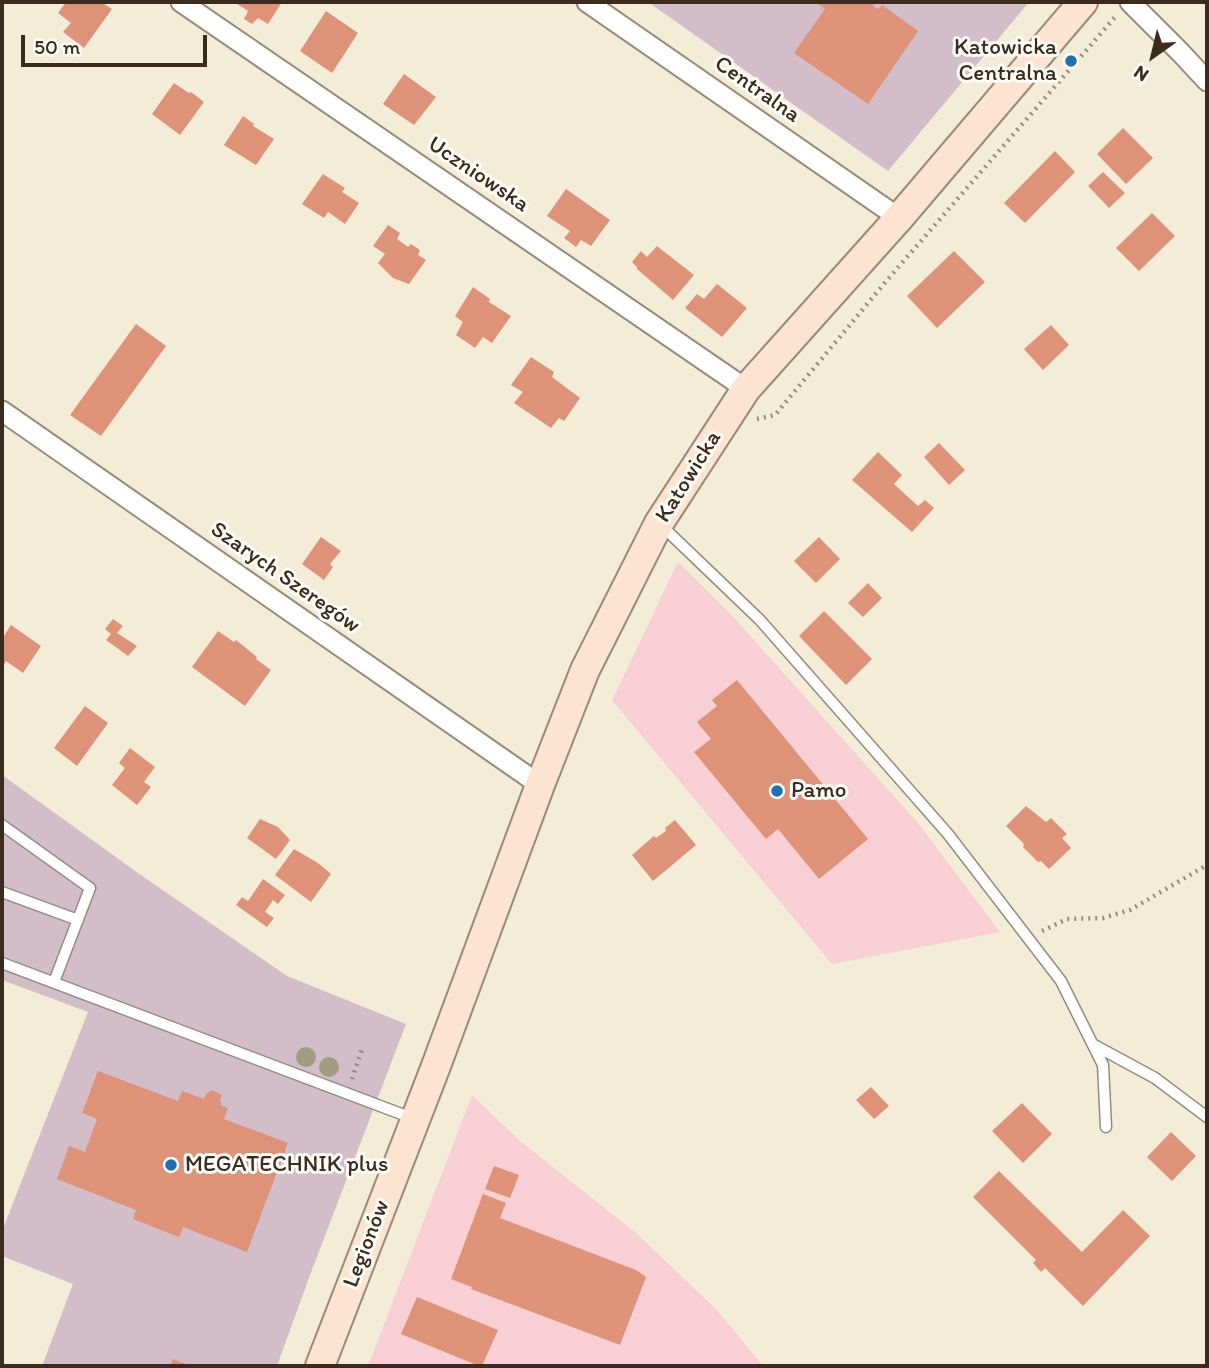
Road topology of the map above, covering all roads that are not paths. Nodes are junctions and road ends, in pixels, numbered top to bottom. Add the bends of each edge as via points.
1 (181, 2) edge
2 (587, 2) edge
3 (1083, 2) edge
4 (1124, 7) edge
5 (1207, 81) edge
6 (899, 218) junction
7 (746, 388) junction
8 (2, 411) edge
9 (659, 523) junction
10 (540, 785) junction
11 (2, 825) edge
12 (2, 892) edge
13 (78, 920) junction
14 (2, 962) edge
15 (54, 982) junction
16 (444, 1044) joint
17 (1093, 1045) junction
18 (1207, 1117) edge
19 (415, 1119) junction
20 (1106, 1127) dead end
21 (320, 1366) edge

1 - 7 street, Uczniowska
2 - 6 street, Centralna
3 - 6 street, Katowicka
4 - 5 street
6 - 7 street, Katowicka
7 - 9 street, Katowicka
8 - 10 street, Szarych Szeregów
9 - 10 street, Katowicka via 585,670
9 - 17 lane via 760,620 947,834 1061,981
10 - 16 street, Katowicka
11 - 13 lane via 90,888
12 - 13 lane
13 - 15 lane
14 - 15 lane
15 - 19 lane
16 - 19 street, Legionów
17 - 18 lane via 1155,1078
17 - 20 lane via 1103,1065
19 - 21 street, Legionów

